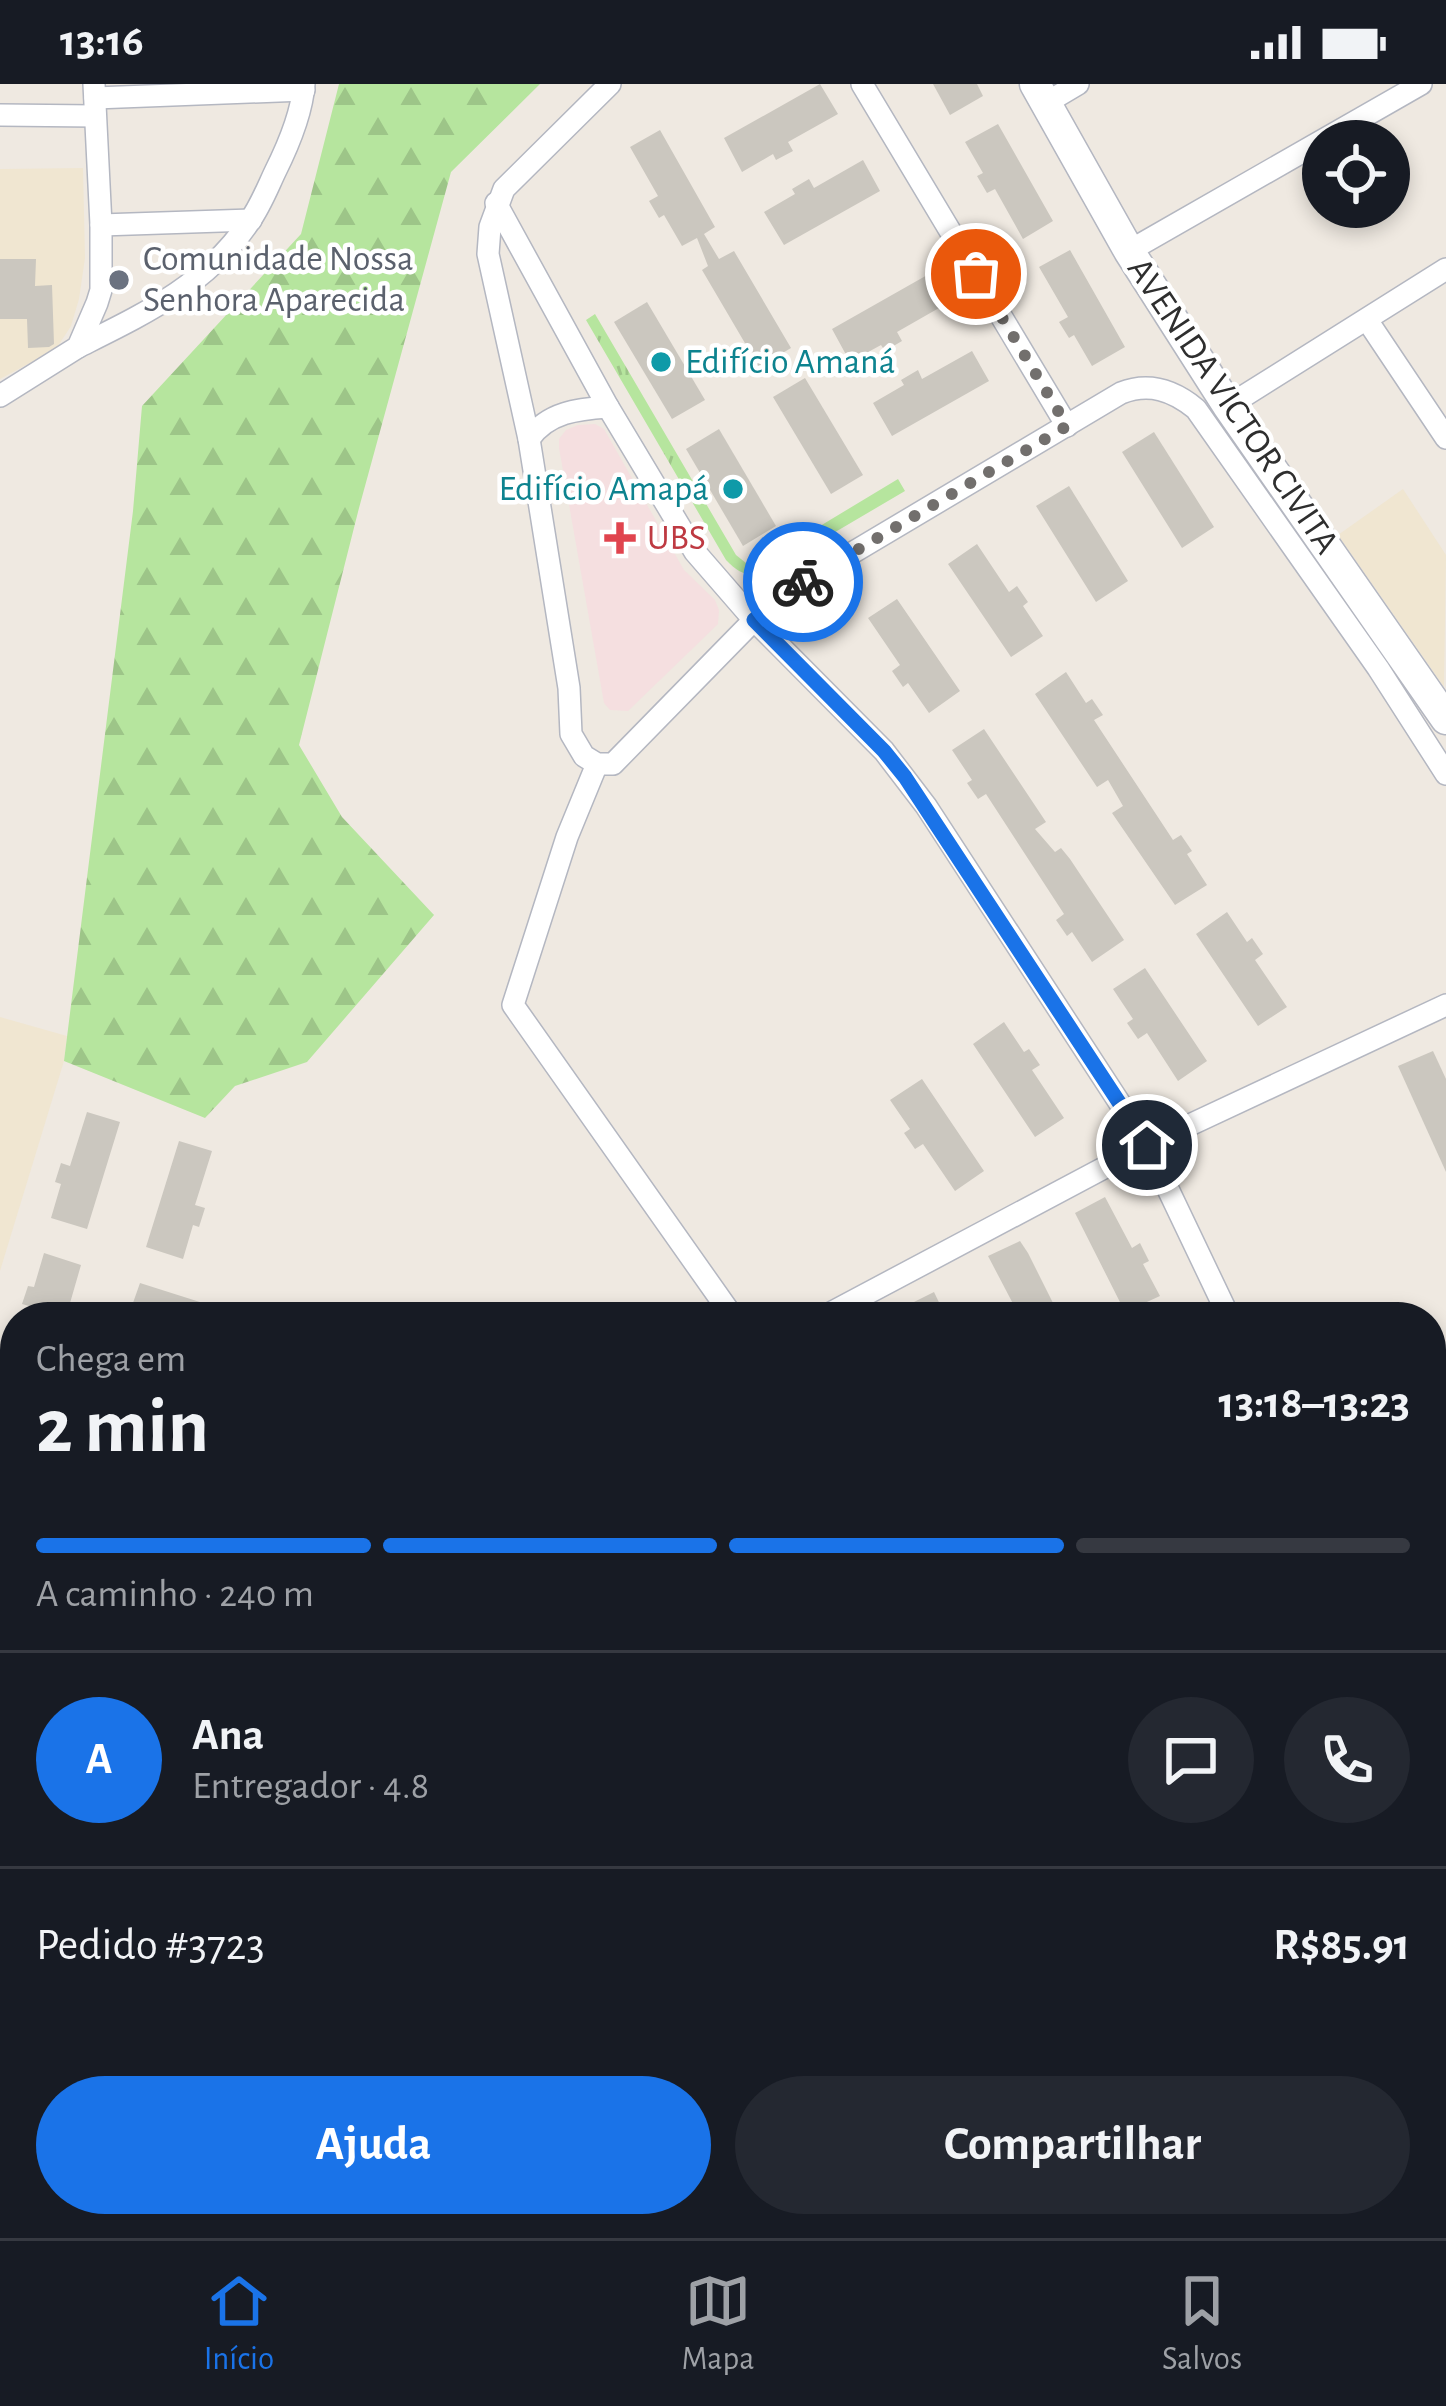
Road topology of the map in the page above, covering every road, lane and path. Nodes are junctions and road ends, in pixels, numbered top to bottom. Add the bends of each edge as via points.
1 (610, 84) edge
2 (862, 84) edge
3 (1078, 84) edge
4 (1421, 84) edge
5 (304, 87) edge
6 (1040, 94) edge
7 (95, 100) edge
8 (0, 116) edge
9 (496, 203) junction
10 (251, 220) junction
11 (101, 225) junction
12 (1129, 251) junction
13 (1446, 269) edge
14 (1367, 320) junction
15 (78, 347) junction
16 (0, 396) edge
17 (1228, 406) junction
18 (608, 407) junction
19 (1067, 426) junction
20 (1446, 438) edge
21 (529, 439) junction
22 (754, 620) junction
23 (1446, 719) edge
24 (597, 764) junction
25 (1446, 774) edge
26 (1446, 1005) edge
27 (1147, 1145) junction
28 (722, 1302) edge
29 (851, 1302) edge
30 (1222, 1302) edge

1 - 9 street
2 - 19 street
3 - 6 street
4 - 12 street
5 - 7 street
5 - 10 street via 284,155
6 - 12 main road, AVENIDA VICTOR CIVITA
7 - 8 street
7 - 11 street
9 - 18 street
9 - 21 street via 488,254
10 - 11 street
10 - 15 street via 200,278
11 - 15 street via 101,290
12 - 17 main road, AVENIDA VICTOR CIVITA
13 - 14 street
14 - 17 street
14 - 20 street
15 - 16 street
17 - 23 main road, AVENIDA VICTOR CIVITA
18 - 21 street via 550,419
18 - 22 street via 695,553
19 - 22 street via 805,581
19 - 25 street via 1138,387 1164,390 1196,409
21 - 24 street via 571,734
22 - 24 street via 613,764
22 - 27 street via 905,777
24 - 28 street via 513,1005
26 - 27 street
27 - 29 street
27 - 30 street

